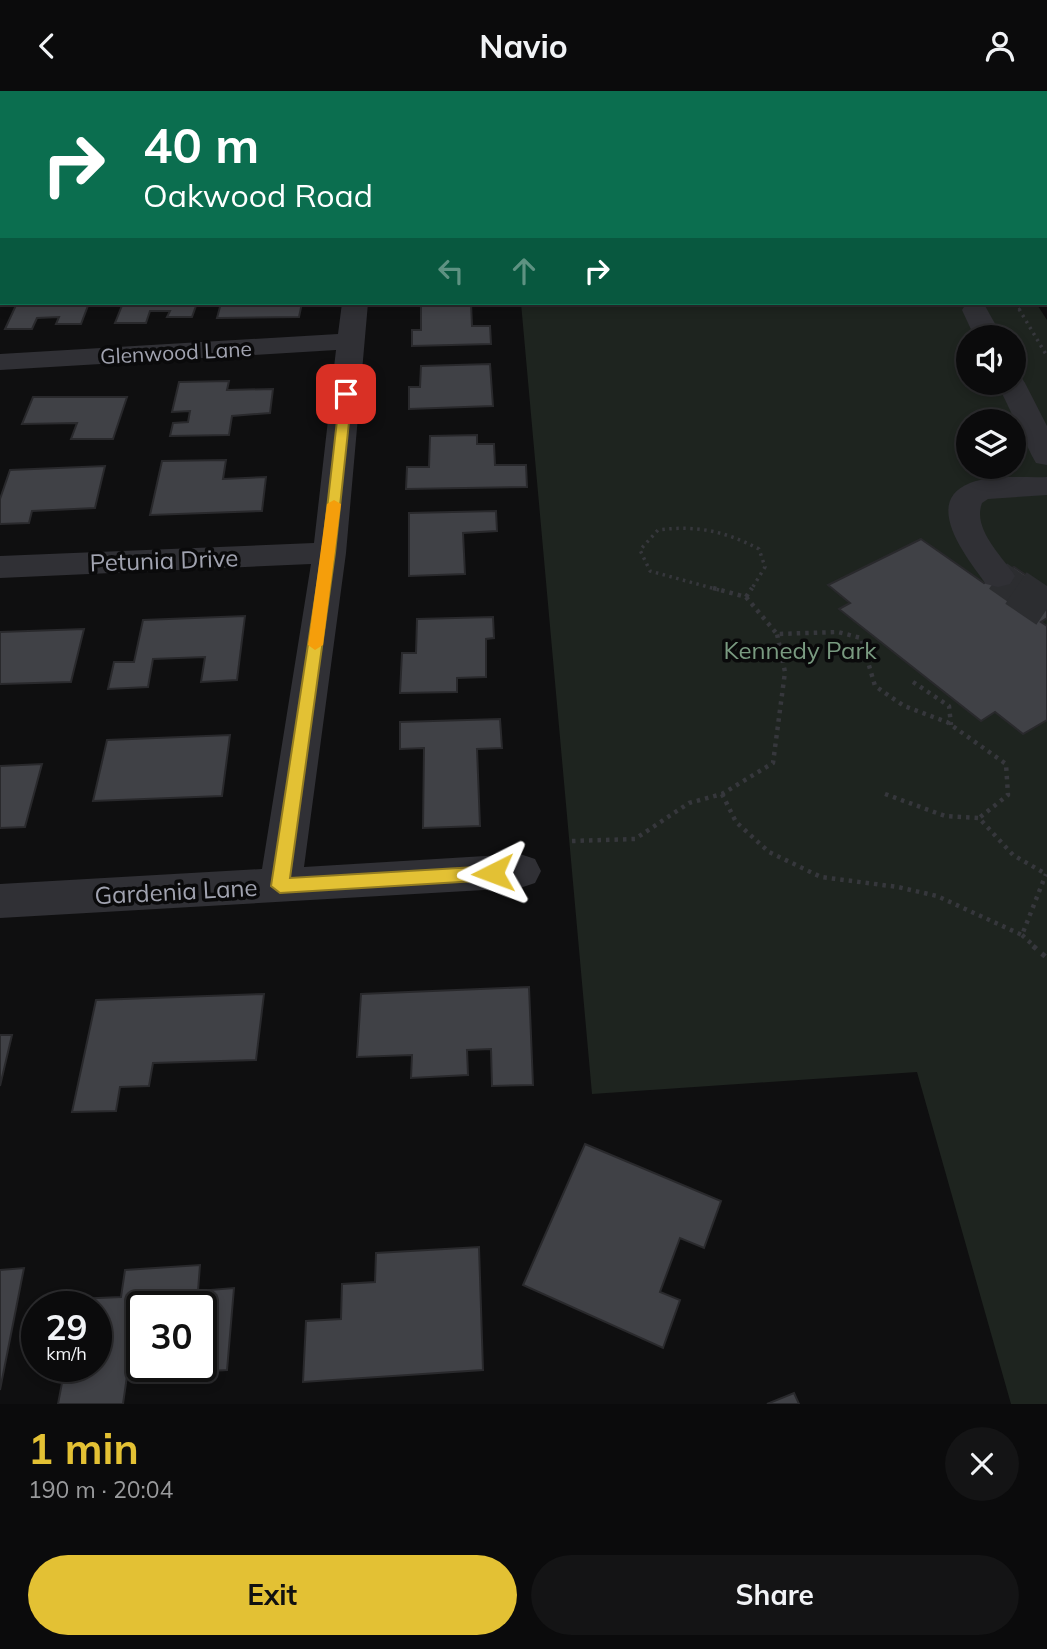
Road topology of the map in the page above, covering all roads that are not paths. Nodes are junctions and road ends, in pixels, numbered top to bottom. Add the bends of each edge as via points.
1 (355, 305) edge
2 (975, 310) dead end
3 (982, 325) edge
4 (352, 341) junction
5 (0, 362) edge
6 (1017, 395) edge
7 (1047, 456) edge
8 (1047, 486) edge
9 (328, 553) junction
10 (0, 567) edge
11 (999, 576) tunnel mouth
12 (520, 871) dead end
13 (280, 886) junction
14 (0, 901) edge

1 - 4 street
2 - 3 street
4 - 5 street, Glenwood Lane
4 - 9 street
6 - 7 street
8 - 11 street via 980,490 964,503 963,515 975,545
9 - 10 street, Petunia Drive
9 - 13 street
12 - 13 street, Gardenia Lane
13 - 14 street, Gardenia Lane

